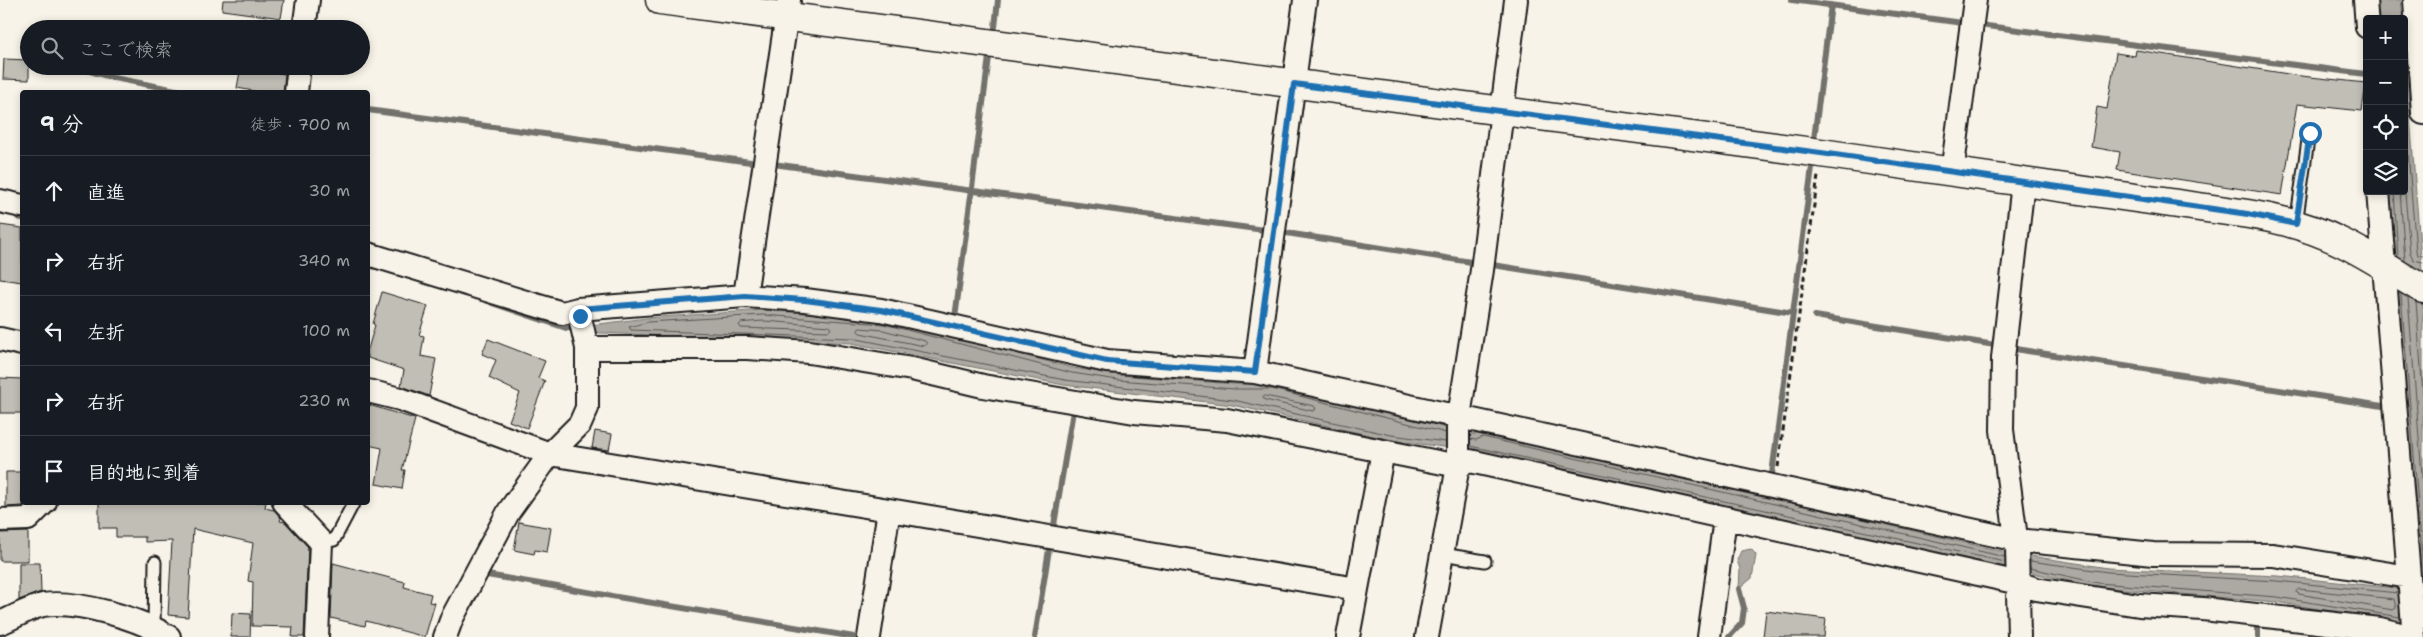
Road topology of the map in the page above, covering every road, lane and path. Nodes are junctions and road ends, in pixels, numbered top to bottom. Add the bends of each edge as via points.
1 (308, 0) edge
2 (660, 0) edge
3 (1305, 0) edge
4 (1516, 0) edge
5 (1974, 0) edge
6 (2365, 0) edge
7 (2415, 0) edge
8 (788, 8) edge
9 (2366, 15) edge
10 (305, 20) edge
11 (298, 75) edge
12 (1294, 84) junction
13 (296, 90) edge
14 (1501, 111) junction
15 (2423, 113) edge
16 (2310, 133) dead end
17 (1821, 153) junction
18 (1952, 172) junction
19 (2023, 183) junction
20 (2378, 195) edge
21 (0, 201) edge
22 (20, 206) edge
23 (2296, 224) junction
24 (370, 255) edge
25 (2386, 268) junction
26 (2423, 289) edge
27 (745, 296) junction
28 (579, 312) junction
29 (0, 339) edge
30 (586, 343) junction
31 (20, 344) edge
32 (1255, 372) junction
33 (370, 392) edge
34 (1459, 419) junction
35 (1382, 451) junction
36 (550, 454) junction
37 (1458, 460) junction
38 (1775, 486) junction
39 (42, 505) edge
40 (287, 505) edge
41 (352, 505) edge
42 (889, 510) junction
43 (1725, 518) junction
44 (0, 520) edge
45 (321, 542) junction
46 (2017, 543) junction
47 (1442, 554) junction
48 (1485, 561) dead end
49 (155, 562) dead end
50 (2409, 577) junction
51 (2019, 580) junction
52 (1357, 589) junction
53 (0, 623) edge
54 (162, 632) edge
55 (317, 637) edge
56 (445, 637) edge
57 (869, 637) edge
58 (1348, 637) edge
59 (1427, 637) edge
60 (1710, 637) edge
61 (2019, 637) edge
62 (2413, 637) edge

1 - 10 street
2 - 8 street
3 - 12 street
4 - 14 street
5 - 18 street
6 - 9 street
7 - 15 street
8 - 12 street
8 - 27 street
11 - 13 street
12 - 14 street
12 - 32 street
14 - 17 street
14 - 34 street via 1482,270
16 - 23 lane
17 - 18 street
17 - 38 path
18 - 19 street
19 - 23 street via 2248,214
19 - 46 street via 2003,358 2002,430
20 - 25 street
21 - 22 street
23 - 25 street via 2345,243
24 - 28 street via 562,313
25 - 26 street
25 - 50 street
27 - 28 street
27 - 32 street via 881,310 1107,361
28 - 30 street
29 - 31 street
30 - 35 street via 809,352 1134,412 1227,420
30 - 36 street via 587,408 580,424
32 - 34 street
33 - 36 street via 400,399
34 - 37 street
34 - 38 street
35 - 37 street
35 - 52 street
36 - 42 street
36 - 56 street via 509,511
37 - 43 street
37 - 47 street
38 - 46 street
39 - 44 street via 28,519
40 - 45 street
41 - 45 lane via 334,540
42 - 52 street
42 - 57 street
43 - 51 street
43 - 60 street
45 - 55 street
46 - 50 street via 2153,554 2273,555
46 - 51 street
47 - 48 lane
47 - 59 street
49 - 54 lane
50 - 62 street
51 - 61 street
51 - 62 street via 2036,590 2139,605 2360,627
52 - 58 street
53 - 54 street via 42,605 85,606

